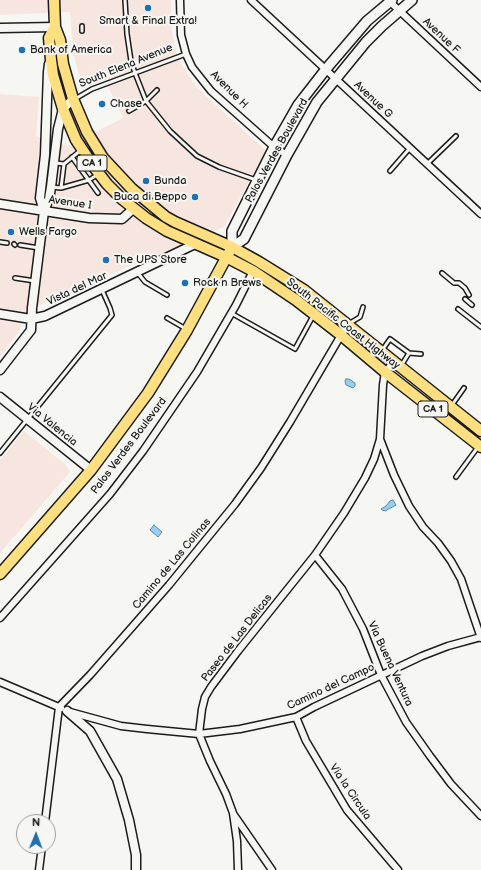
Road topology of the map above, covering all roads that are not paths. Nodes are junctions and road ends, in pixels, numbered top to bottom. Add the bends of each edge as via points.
1 (54, 0) edge
2 (125, 0) edge
3 (180, 0) edge
4 (251, 0) edge
5 (412, 0) edge
6 (390, 1) edge
7 (399, 10) junction
8 (82, 26) dead end
9 (55, 27) junction
10 (0, 28) edge
11 (82, 31) dead end
12 (186, 54) junction
13 (50, 60) junction
14 (326, 69) junction
15 (135, 73) junction
16 (335, 79) junction
17 (481, 87) edge
18 (157, 90) dead end
19 (73, 99) junction
20 (146, 101) junction
21 (63, 109) junction
22 (129, 111) dead end
23 (456, 136) dead end
24 (274, 147) junction
25 (82, 148) junction
26 (410, 148) junction
27 (287, 155) junction
28 (72, 157) junction
29 (54, 163) junction
30 (64, 164) junction
31 (428, 164) junction
32 (390, 171) dead end
33 (100, 174) junction
34 (89, 180) junction
35 (258, 180) junction
36 (51, 187) junction
37 (61, 188) junction
38 (98, 193) dead end
39 (0, 204) edge
40 (134, 208) junction
41 (44, 211) junction
42 (481, 214) edge
43 (166, 216) junction
44 (0, 242) edge
45 (7, 243) dead end
46 (195, 244) junction
47 (20, 245) dead end
48 (232, 247) junction
49 (39, 248) junction
50 (226, 258) junction
51 (253, 271) junction
52 (137, 272) junction
53 (442, 273) dead end
54 (15, 278) dead end
55 (35, 281) junction
56 (101, 289) junction
57 (167, 295) dead end
58 (468, 295) dead end
59 (465, 299) dead end
60 (472, 304) dead end
61 (363, 307) dead end
62 (458, 309) dead end
63 (231, 313) junction
64 (0, 314) edge
65 (314, 314) junction
66 (167, 318) dead end
67 (31, 319) junction
68 (347, 325) junction
69 (481, 327) edge
70 (187, 330) junction
71 (341, 335) junction
72 (381, 352) junction
73 (410, 353) junction
74 (421, 354) dead end
75 (397, 365) junction
76 (0, 370) edge
77 (385, 372) junction
78 (464, 388) dead end
79 (0, 397) edge
80 (450, 407) junction
81 (28, 419) junction
82 (479, 426) edge
83 (380, 439) junction
84 (480, 446) edge
85 (0, 453) edge
86 (91, 470) junction
87 (456, 477) dead end
88 (315, 556) junction
89 (0, 574) edge
90 (0, 618) edge
91 (481, 637) edge
92 (381, 675) junction
93 (0, 685) edge
94 (63, 709) junction
95 (296, 717) junction
96 (199, 734) junction
97 (233, 813) junction
98 (46, 814) edge
99 (481, 816) edge
100 (41, 854) edge
101 (39, 870) edge
102 (136, 870) edge
103 (238, 870) edge
104 (272, 870) edge
105 (398, 870) edge

1 - 9 main road, South Pacific Coast Highway / CA 1
2 - 15 lane via 127,34
3 - 12 street, Avenue H via 181,35
4 - 14 street, Avenue G
5 - 7 main road, Palos Verdes Boulevard
6 - 7 street, Avenue F
6 - 14 main road, Palos Verdes Boulevard via 367,21
7 - 16 main road, Palos Verdes Boulevard via 366,42
7 - 17 street, Avenue F
8 - 11 lane
9 - 10 street
9 - 13 main road, South Pacific Coast Highway / CA 1 via 50,38
9 - 19 main road, South Pacific Coast Highway / CA 1
12 - 15 lane, South Elena Avenue
12 - 24 street, Avenue H via 192,67 211,91
13 - 21 main road, South Pacific Coast Highway / CA 1
13 - 41 street via 40,198
14 - 16 street, Avenue G
14 - 24 main road, Palos Verdes Boulevard via 298,105
15 - 19 lane, South Elena Avenue
15 - 20 lane
16 - 26 street, Avenue G
16 - 27 main road, Palos Verdes Boulevard via 317,102
18 - 20 lane
19 - 21 street, South Elena Avenue
19 - 43 main road, South Pacific Coast Highway / CA 1 via 87,132 103,158 131,188
20 - 22 lane
20 - 35 lane via 170,131 197,156
21 - 25 main road, South Pacific Coast Highway / CA 1
21 - 29 street
23 - 31 lane
24 - 27 street, Avenue H
24 - 35 main road, Palos Verdes Boulevard
25 - 28 lane
25 - 33 main road, South Pacific Coast Highway / CA 1
26 - 31 street, Avenue G
26 - 32 lane
27 - 48 main road, Palos Verdes Boulevard via 244,239
28 - 30 lane
28 - 34 lane
29 - 30 lane
29 - 36 street
30 - 37 lane
31 - 42 street, Avenue G
33 - 34 lane
33 - 40 main road, South Pacific Coast Highway / CA 1 via 122,199
34 - 37 lane
34 - 38 lane
35 - 48 main road, Palos Verdes Boulevard via 232,233
36 - 37 lane
36 - 41 street
39 - 41 street, Avenue I
40 - 41 street, Avenue I via 122,219 89,218
40 - 43 main road via 141,204 160,218
40 - 46 main road, South Pacific Coast Highway / CA 1 via 167,232
41 - 49 street
43 - 48 main road, South Pacific Coast Highway / CA 1
44 - 45 lane
46 - 50 main road, South Pacific Coast Highway / CA 1
46 - 52 street, Vista del Mar
47 - 49 lane
48 - 50 main road, Palos Verdes Boulevard
48 - 68 main road, South Pacific Coast Highway / CA 1 via 291,282
49 - 55 street
50 - 51 main road, South Pacific Coast Highway / CA 1
50 - 70 main road, Palos Verdes Boulevard
51 - 63 street, Palos Verdes Boulevard
51 - 65 main road, South Pacific Coast Highway / CA 1
52 - 56 street, Vista del Mar
52 - 57 lane via 145,282
53 - 58 lane via 465,288
54 - 55 lane
55 - 67 street
56 - 67 street, Vista del Mar via 45,316
56 - 81 lane via 112,315
59 - 60 lane
61 - 68 lane via 360,316
62 - 69 lane
63 - 65 lane via 295,349
63 - 90 street, Palos Verdes Boulevard via 197,372 143,451 110,494
64 - 67 street
65 - 71 main road, South Pacific Coast Highway / CA 1
66 - 70 lane
67 - 76 street via 31,330
68 - 71 street, Camino de Las Colinas
68 - 72 main road, South Pacific Coast Highway / CA 1
70 - 86 main road, Palos Verdes Boulevard via 148,393
71 - 77 main road, South Pacific Coast Highway / CA 1
71 - 94 street, Camino de Las Colinas via 261,468 169,585
72 - 73 lane via 390,340
72 - 75 main road, South Pacific Coast Highway / CA 1
73 - 74 lane
73 - 75 lane
75 - 77 street
75 - 80 main road, South Pacific Coast Highway / CA 1
77 - 83 street
77 - 84 main road, South Pacific Coast Highway / CA 1
78 - 80 lane
79 - 81 street, Via Valencia
80 - 82 main road, South Pacific Coast Highway / CA 1
81 - 85 lane
81 - 86 street, Via Valencia
83 - 88 street, Paseo de Las Delicas via 365,478
83 - 91 street via 408,506 422,527 438,543 461,579
84 - 87 lane
86 - 89 main road, Palos Verdes Boulevard
88 - 92 street, Via Buena Ventura via 342,590 363,629
88 - 96 street, Paseo de Las Delicas via 211,687 205,697
91 - 92 street, Camino del Campo via 448,646
92 - 95 street, Camino del Campo
92 - 99 street, Via Buena Ventura via 406,722 430,756 451,784
93 - 94 street, Camino del Campo
94 - 96 street, Camino del Campo via 121,726
94 - 98 street
94 - 102 street via 90,731 117,779 129,820 136,855
95 - 96 street, Camino del Campo via 240,729
95 - 105 street, Via la Circula via 306,742 347,810
96 - 97 street, Paseo de Las Delicas
97 - 103 street, Paseo de Las Delicas
97 - 104 street
100 - 101 street

